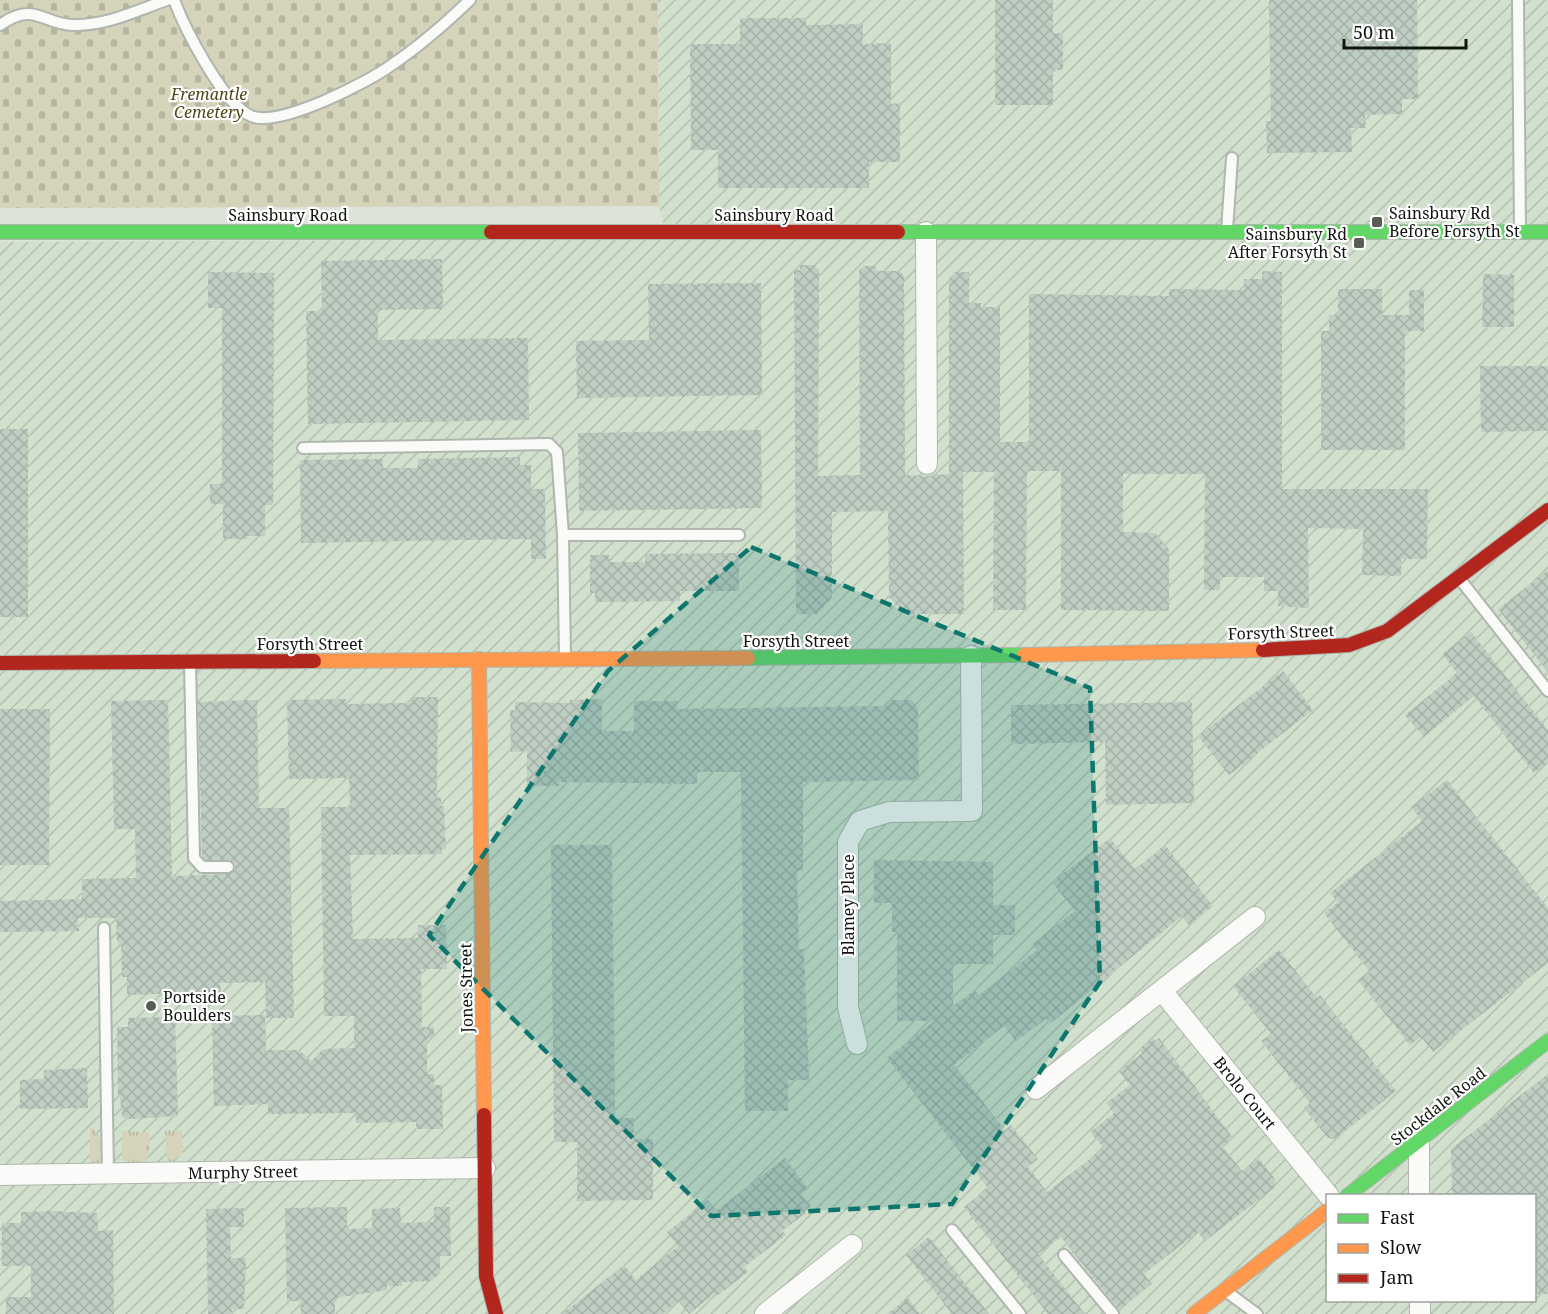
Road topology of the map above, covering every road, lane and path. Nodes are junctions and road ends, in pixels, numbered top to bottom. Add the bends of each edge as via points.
1 (167, 0) edge
2 (174, 0) edge
3 (470, 0) edge
4 (1518, 0) edge
5 (0, 25) edge
6 (1232, 158) dead end
7 (1227, 230) junction
8 (0, 232) edge
9 (926, 232) junction
10 (1520, 232) junction
11 (1548, 232) edge
12 (303, 448) dead end
13 (927, 464) dead end
14 (1548, 510) edge
15 (563, 535) junction
16 (739, 535) dead end
17 (1459, 578) junction
18 (971, 656) junction
19 (479, 659) junction
20 (565, 659) junction
21 (190, 661) junction
22 (0, 663) edge
23 (1548, 691) edge
24 (228, 867) dead end
25 (1255, 917) dead end
26 (104, 928) dead end
27 (1162, 991) junction
28 (1548, 1041) edge
29 (857, 1044) dead end
30 (1036, 1089) dead end
31 (1419, 1142) junction
32 (485, 1168) junction
33 (108, 1174) junction
34 (0, 1175) edge
35 (1327, 1194) edge
36 (1350, 1194) edge
37 (1419, 1194) edge
38 (1326, 1212) edge
39 (952, 1230) dead end
40 (852, 1245) dead end
41 (1064, 1255) dead end
42 (1224, 1296) junction
43 (496, 1314) edge
44 (765, 1314) edge
45 (1020, 1314) edge
46 (1113, 1314) edge
47 (1194, 1314) edge
48 (1257, 1314) edge

1 - 5 lane via 111,20 74,25 61,23 39,8 18,10
2 - 3 lane via 228,98 252,116 280,117 330,98 392,65
4 - 10 lane
6 - 7 lane
7 - 9 street, Sainsbury Road
7 - 10 street, Sainsbury Road
8 - 9 street, Sainsbury Road
9 - 13 street
10 - 11 street, Sainsbury Road
12 - 15 lane via 549,444 557,452
14 - 17 street, Forsyth Street
15 - 16 lane
15 - 20 lane
17 - 18 street, Forsyth Street via 1387,631 1349,645 1315,649
17 - 23 lane
18 - 20 street, Forsyth Street
18 - 29 street, Blamey Place via 972,811 889,812 860,821 848,842 848,1007
19 - 20 street, Forsyth Street
19 - 21 street, Forsyth Street
19 - 32 street, Jones Street
21 - 22 street, Forsyth Street
21 - 24 lane via 194,858 202,867
25 - 27 street
26 - 33 lane
27 - 30 street
27 - 35 street, Brolo Court
28 - 31 street, Stockdale Road
31 - 36 street, Stockdale Road
31 - 37 street
32 - 33 street, Murphy Street
32 - 43 street, Jones Street via 486,1276
33 - 34 street, Murphy Street
38 - 42 street
39 - 45 lane
40 - 44 street
41 - 46 lane
42 - 47 street
42 - 48 lane

